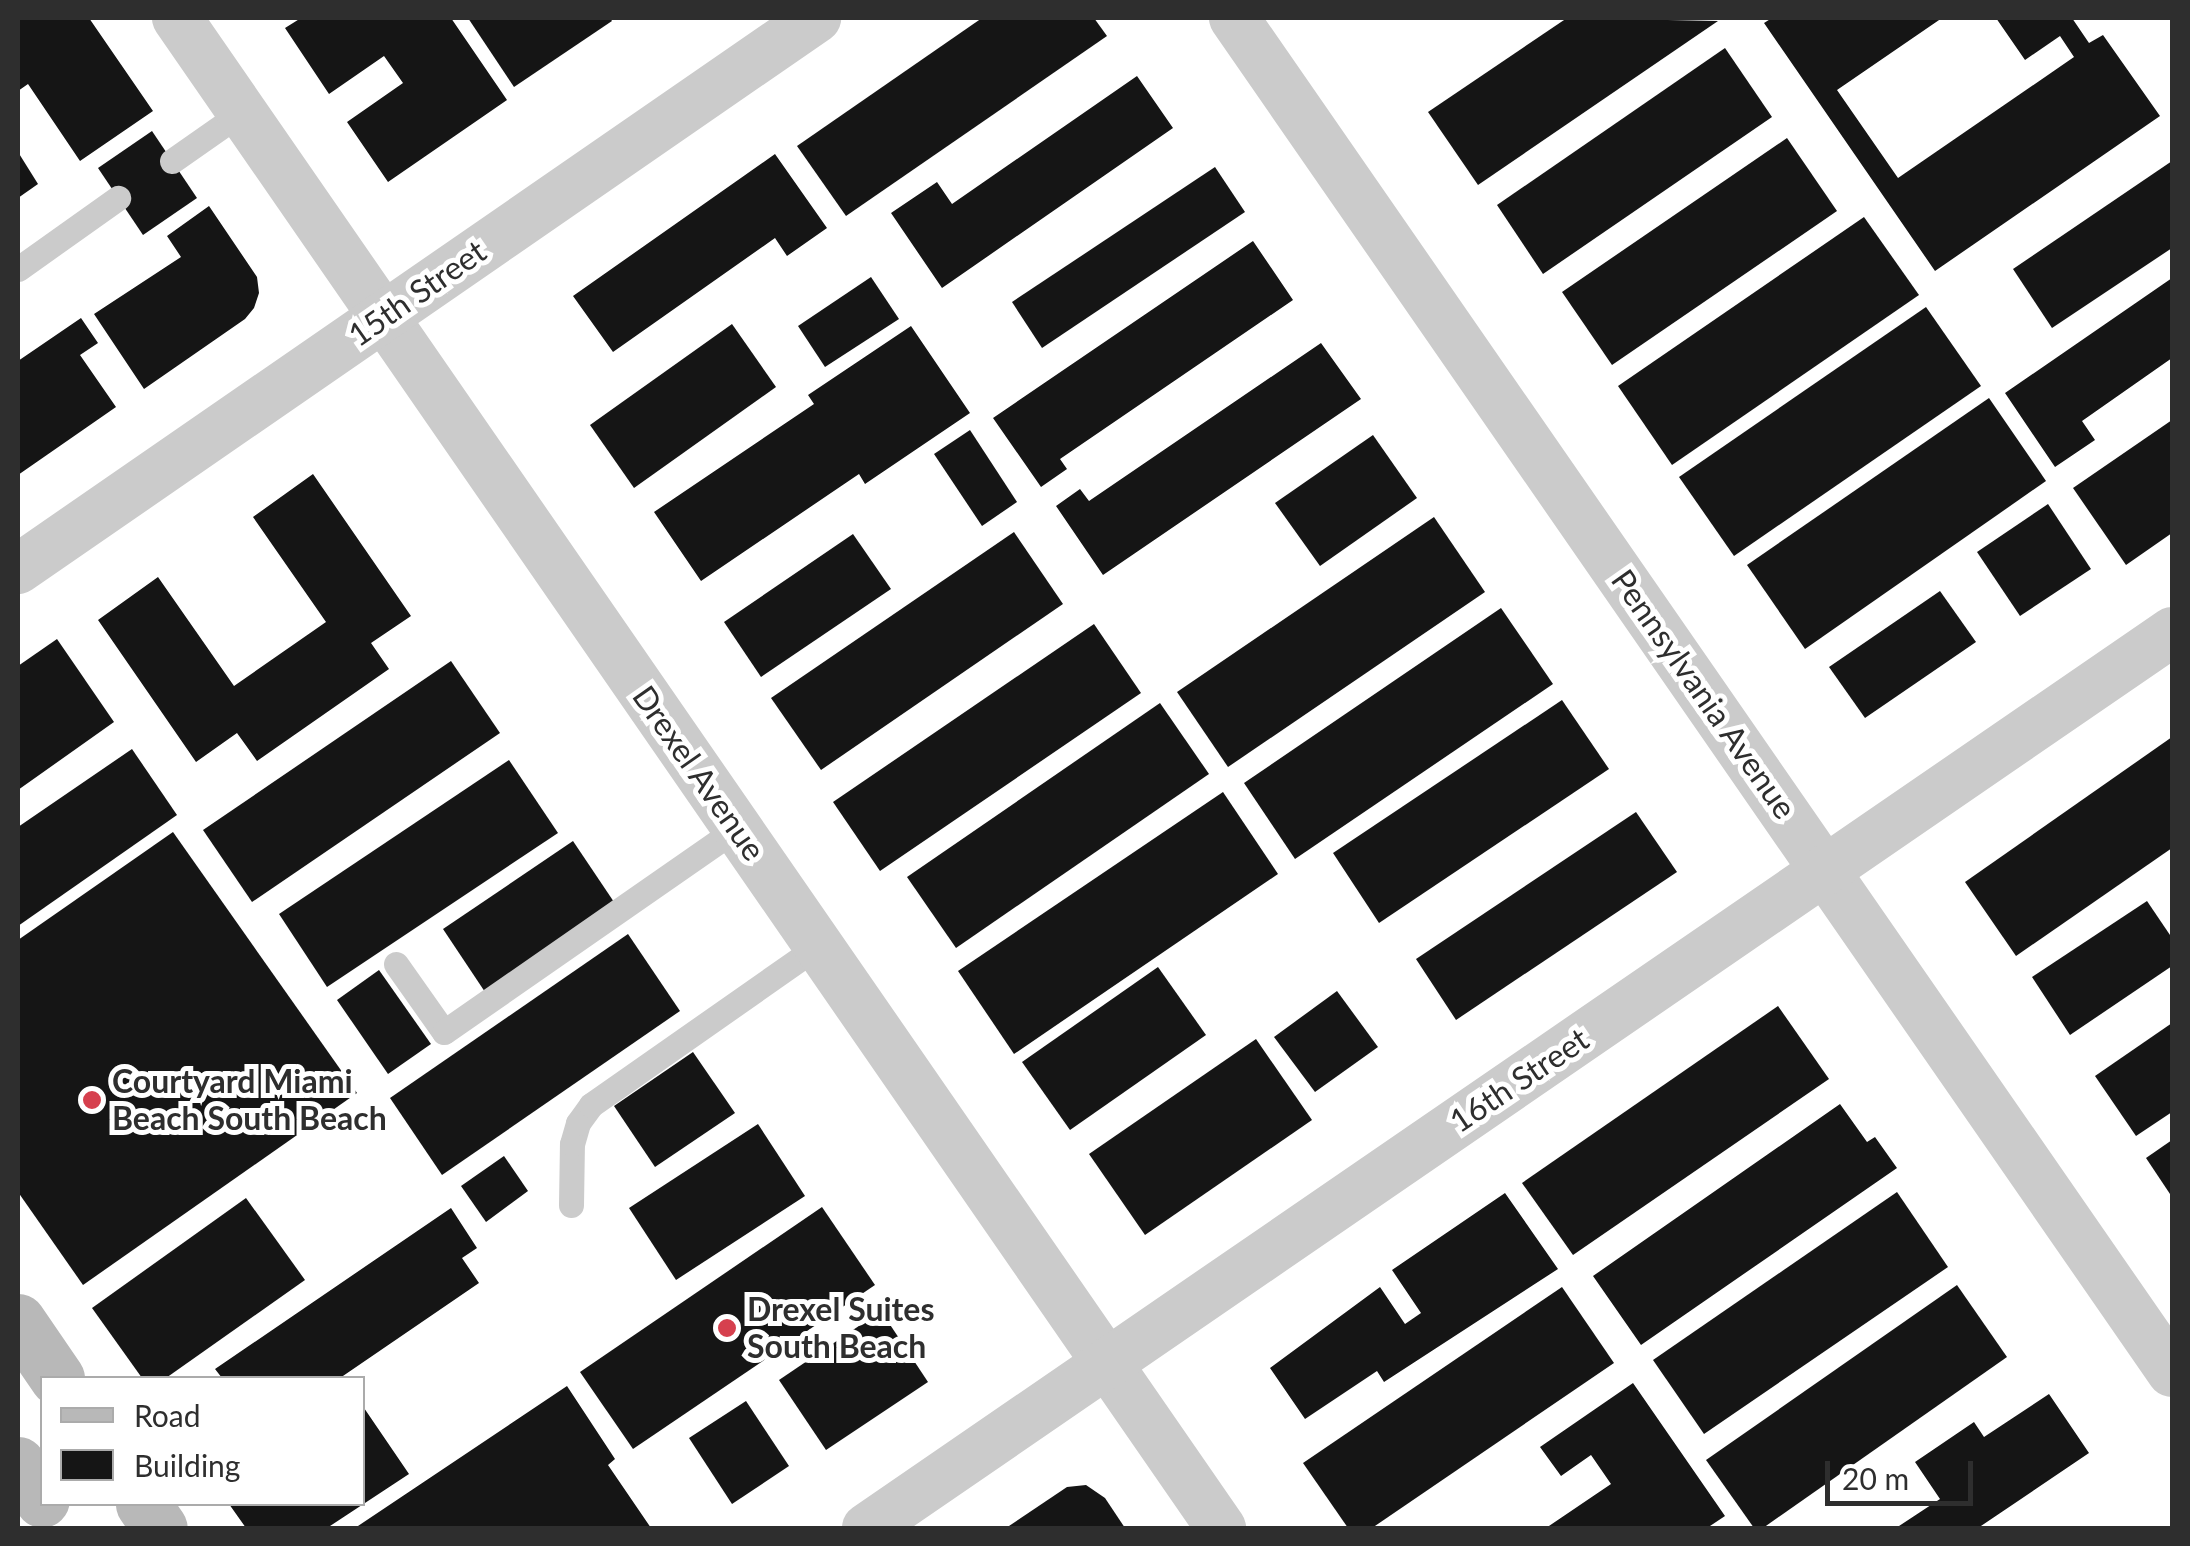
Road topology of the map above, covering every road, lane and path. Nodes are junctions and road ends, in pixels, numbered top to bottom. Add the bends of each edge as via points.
1 (177, 18) edge
2 (816, 18) edge
3 (1234, 18) edge
4 (242, 112) junction
5 (172, 161) dead end
6 (118, 198) dead end
7 (18, 269) edge
8 (382, 316) junction
9 (18, 569) edge
10 (2172, 632) edge
11 (736, 828) junction
12 (1826, 870) junction
13 (818, 946) junction
14 (396, 964) dead end
15 (572, 1205) dead end
16 (18, 1321) edge
17 (1106, 1363) junction
18 (2172, 1372) edge
19 (56, 1376) edge
20 (18, 1464) edge
21 (40, 1496) edge
22 (47, 1506) edge
23 (144, 1506) edge
24 (62, 1528) edge
25 (160, 1528) edge
26 (866, 1528) edge
27 (1220, 1528) edge

1 - 4 street, Drexel Avenue
2 - 8 street, 15th Street
3 - 12 street, Pennsylvania Avenue
4 - 5 lane
4 - 8 street, Drexel Avenue
6 - 7 lane
8 - 9 street, 15th Street
8 - 11 street, Drexel Avenue
10 - 12 street, 16th Street
11 - 13 street, Drexel Avenue
11 - 14 lane via 444,1032
12 - 17 street, 16th Street
12 - 18 street, Pennsylvania Avenue
13 - 15 lane via 592,1105 572,1144
13 - 17 street, Drexel Avenue
16 - 19 main road
17 - 26 street, 16th Street
17 - 27 street, Drexel Avenue
20 - 21 main road
22 - 24 main road
23 - 25 main road

